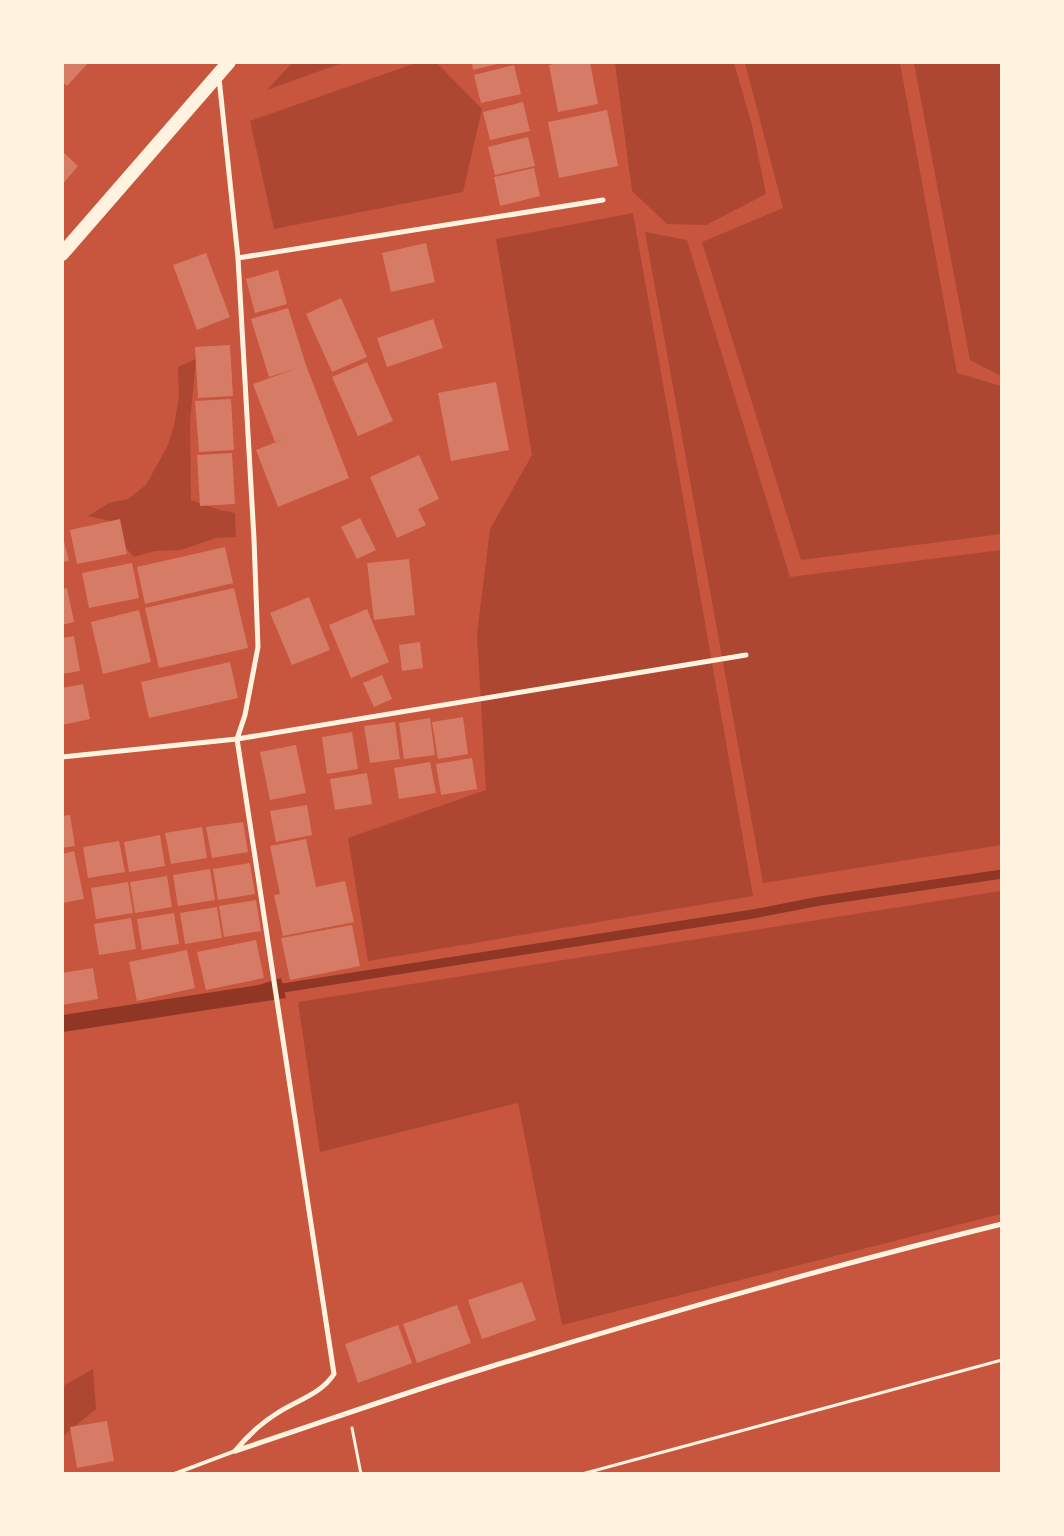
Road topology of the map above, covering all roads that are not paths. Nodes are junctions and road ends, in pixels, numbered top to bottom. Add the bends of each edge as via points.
1 (229, 62) edge
2 (218, 68) edge
3 (603, 200) dead end
4 (62, 254) edge
5 (238, 258) junction
6 (746, 655) dead end
7 (237, 739) junction
8 (62, 757) edge
9 (1002, 1224) edge
10 (235, 1451) junction
11 (174, 1474) edge

1 - 2 highway
2 - 4 highway
2 - 5 street
3 - 5 street
5 - 7 street via 258,647
6 - 7 street
7 - 8 street
7 - 10 street via 334,1374 314,1393 279,1411 249,1433
9 - 10 street via 870,1256 677,1311 482,1369
10 - 11 lane

